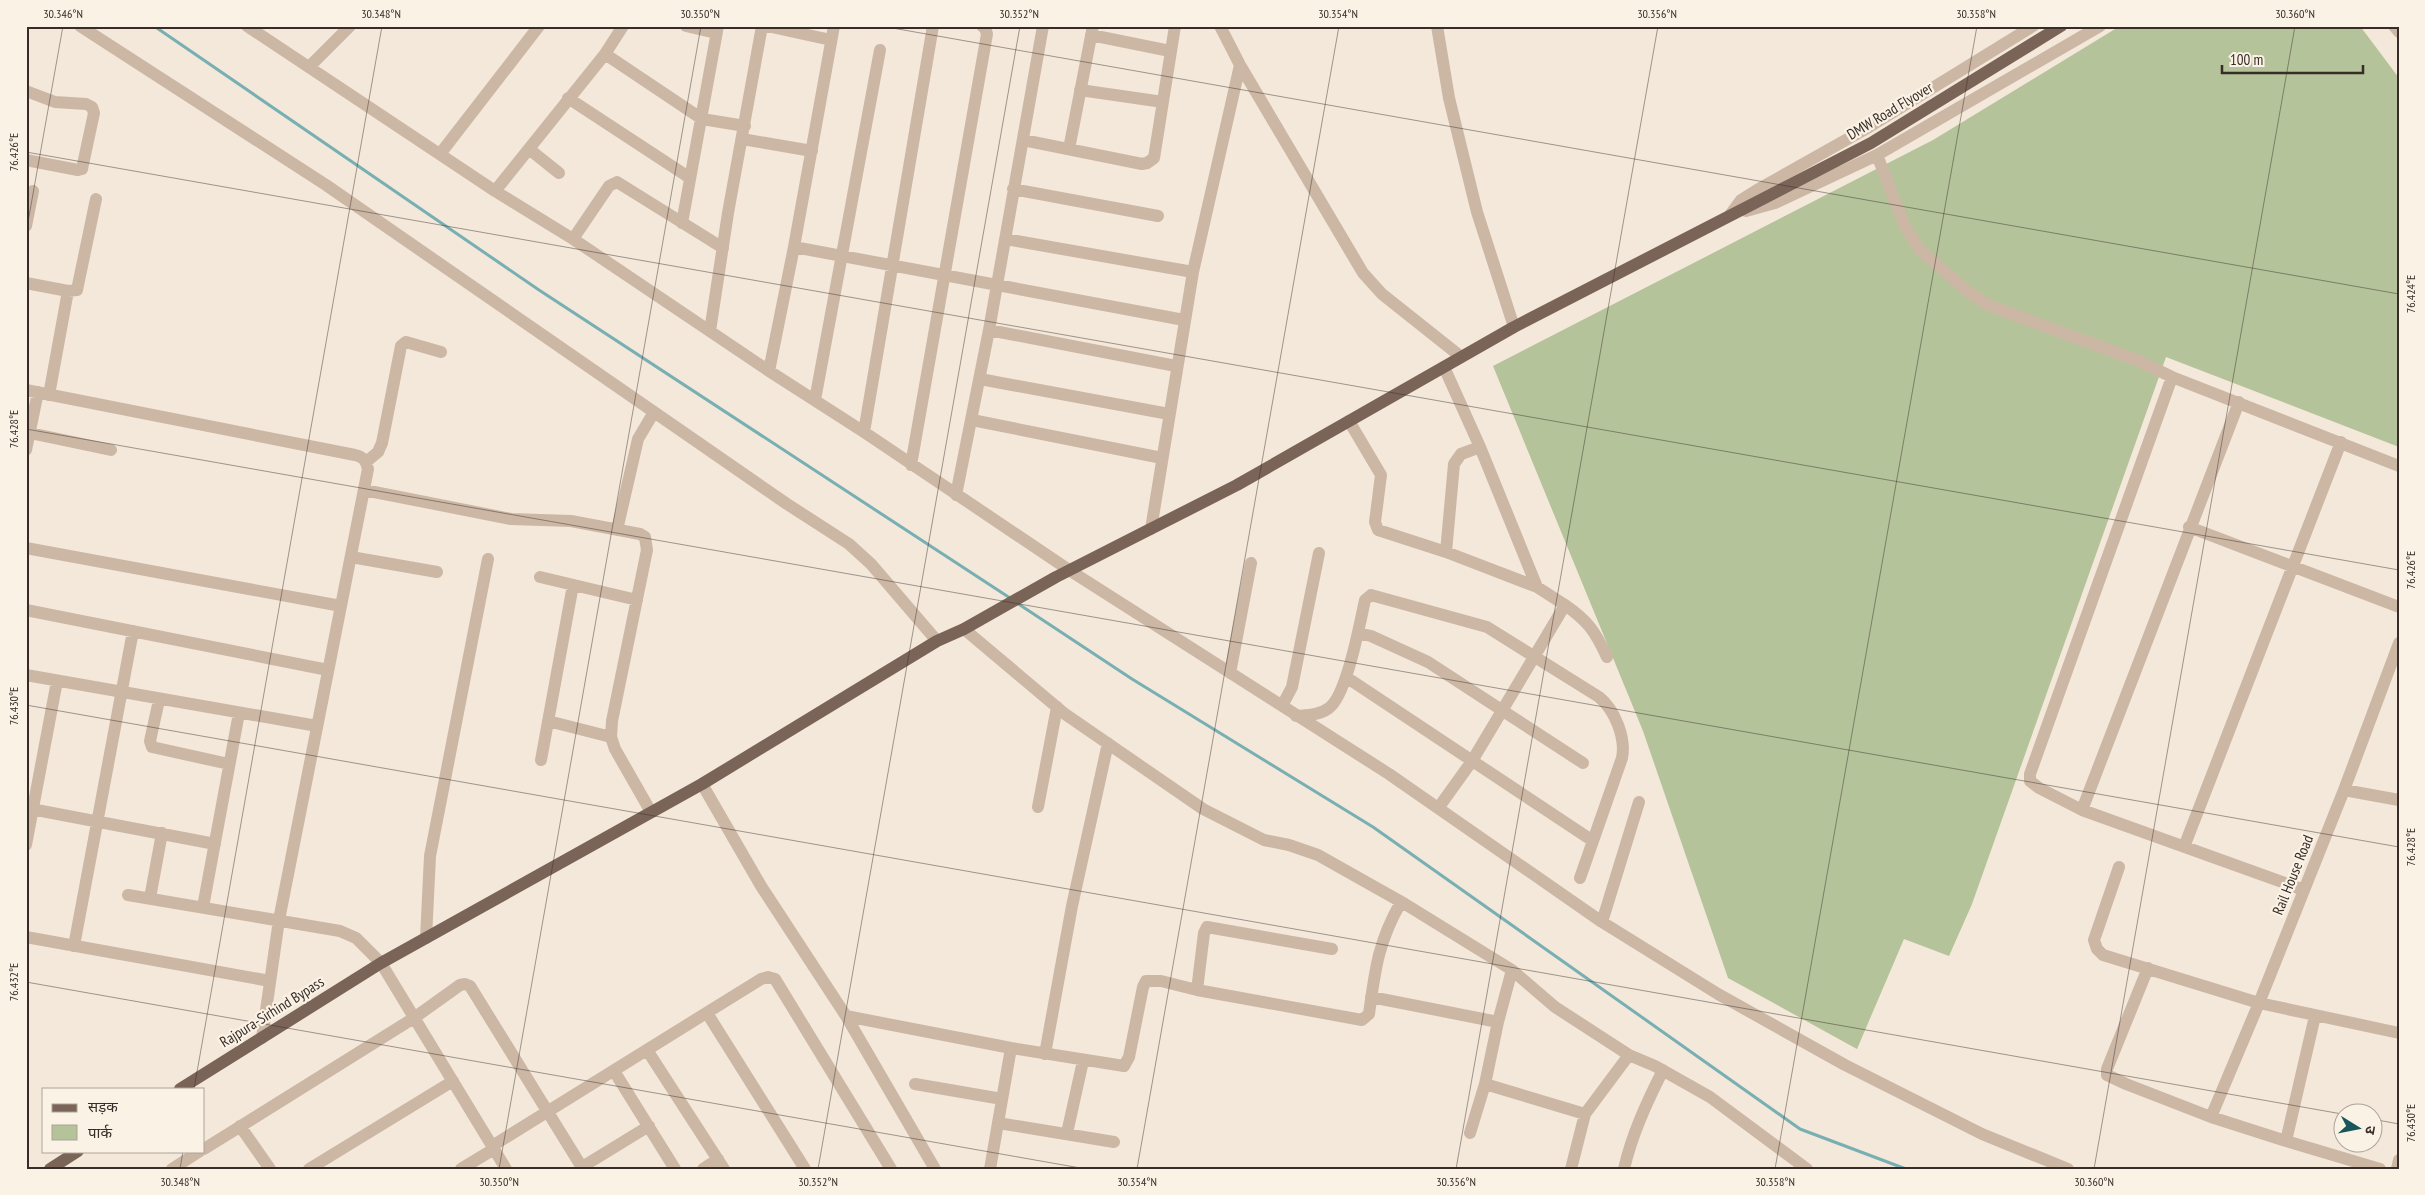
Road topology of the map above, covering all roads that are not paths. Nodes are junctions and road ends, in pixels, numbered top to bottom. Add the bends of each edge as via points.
1 (80, 26) edge
2 (247, 26) edge
3 (350, 26) edge
4 (539, 26) edge
5 (686, 26) edge
6 (762, 26) edge
7 (767, 26) edge
8 (834, 26) edge
9 (933, 26) edge
10 (982, 26) edge
11 (1043, 26) edge
12 (1175, 26) edge
13 (1220, 26) edge
14 (1437, 26) edge
15 (2033, 26) edge
16 (2061, 26) edge
17 (2100, 26) edge
18 (2394, 26) edge
19 (620, 28) edge
20 (264, 30) edge
21 (717, 30) edge
22 (1092, 31) edge
23 (2399, 32) edge
24 (831, 40) junction
25 (880, 50) dead end
26 (1170, 51) junction
27 (605, 54) junction
28 (1240, 66) junction
29 (309, 67) junction
30 (1080, 90) junction
31 (26, 91) edge
32 (568, 98) junction
33 (1163, 102) junction
34 (702, 120) junction
35 (743, 133) junction
36 (1023, 140) junction
37 (529, 149) junction
38 (1070, 149) junction
39 (812, 151) junction
40 (440, 154) junction
41 (1877, 155) junction
42 (26, 160) edge
43 (559, 173) dead end
44 (690, 178) junction
45 (1013, 189) junction
46 (33, 191) dead end
47 (495, 192) junction
48 (96, 199) dead end
49 (1730, 215) junction
50 (1158, 216) dead end
51 (682, 223) junction
52 (26, 226) edge
53 (573, 239) junction
54 (1005, 239) junction
55 (794, 247) junction
56 (723, 248) junction
57 (842, 256) junction
58 (892, 265) junction
59 (1193, 272) junction
60 (944, 276) junction
61 (26, 284) edge
62 (997, 285) junction
63 (68, 291) junction
64 (1184, 320) junction
65 (1514, 327) junction
66 (989, 330) junction
67 (710, 331) junction
68 (441, 352) dead end
69 (1460, 356) junction
70 (1176, 366) junction
71 (1444, 367) junction
72 (768, 372) junction
73 (2172, 377) junction
74 (980, 379) junction
75 (38, 392) edge
76 (815, 400) junction
77 (2239, 402) junction
78 (654, 412) junction
79 (1169, 414) junction
80 (972, 420) junction
81 (1349, 421) junction
82 (864, 432) junction
83 (30, 433) junction
84 (2341, 442) junction
85 (1480, 447) junction
86 (26, 450) edge
87 (111, 450) dead end
88 (1162, 458) junction
89 (366, 462) junction
90 (912, 465) junction
91 (2399, 466) edge
92 (364, 490) junction
93 (956, 495) junction
94 (1151, 528) junction
95 (2189, 528) junction
96 (617, 530) junction
97 (26, 548) edge
98 (1446, 552) junction
99 (1319, 553) dead end
100 (351, 557) junction
101 (488, 559) dead end
102 (1251, 563) dead end
103 (2294, 567) junction
104 (1069, 570) junction
105 (437, 572) dead end
106 (540, 577) dead end
107 (1056, 577) joint
108 (574, 585) junction
109 (1537, 587) junction
110 (637, 600) junction
111 (1565, 604) junction
112 (341, 606) junction
113 (2399, 607) edge
114 (26, 610) edge
115 (970, 626) junction
116 (133, 631) junction
117 (1358, 633) junction
118 (937, 641) junction
119 (2399, 643) edge
120 (1533, 656) junction
121 (1607, 657) dead end
122 (2396, 661) edge
123 (328, 670) junction
124 (1230, 673) junction
125 (26, 675) edge
126 (1346, 677) junction
127 (57, 681) junction
128 (122, 692) junction
129 (158, 700) junction
130 (1057, 706) junction
131 (1282, 706) junction
132 (1501, 709) junction
133 (239, 713) junction
134 (1296, 716) junction
135 (548, 721) junction
136 (317, 726) junction
137 (611, 737) junction
138 (1108, 743) junction
139 (541, 760) dead end
140 (1472, 760) junction
141 (1583, 763) dead end
142 (230, 764) junction
143 (702, 784) junction
144 (2344, 790) junction
145 (2399, 800) edge
146 (1639, 802) dead end
147 (1439, 807) junction
148 (30, 808) edge
149 (1038, 808) dead end
150 (2082, 810) junction
151 (651, 812) junction
152 (98, 821) junction
153 (162, 833) junction
154 (1594, 841) junction
155 (215, 844) junction
156 (26, 845) edge
157 (2184, 847) junction
158 (2119, 867) dead end
159 (1580, 878) dead end
160 (2304, 890) junction
161 (128, 895) dead end
162 (150, 898) junction
163 (1401, 902) junction
164 (203, 907) junction
165 (279, 920) junction
166 (1602, 922) junction
167 (26, 937) edge
168 (426, 938) junction
169 (74, 946) junction
170 (1332, 949) dead end
171 (381, 963) junction
172 (2148, 968) junction
173 (1512, 970) junction
174 (270, 981) junction
175 (1198, 990) junction
176 (1371, 997) junction
177 (2260, 1003) junction
178 (707, 1014) junction
179 (846, 1016) junction
180 (2315, 1016) junction
181 (414, 1018) junction
182 (1498, 1022) junction
183 (2399, 1033) edge
184 (262, 1038) junction
185 (1011, 1048) junction
186 (647, 1050) junction
187 (1045, 1054) junction
188 (1629, 1055) junction
189 (1083, 1061) junction
190 (1663, 1070) junction
191 (614, 1071) junction
192 (453, 1081) junction
193 (915, 1084) dead end
194 (1485, 1084) junction
195 (182, 1088) edge
196 (1002, 1100) junction
197 (548, 1112) junction
198 (1585, 1114) junction
199 (2211, 1117) junction
200 (998, 1123) junction
201 (240, 1126) junction
202 (649, 1126) junction
203 (1067, 1133) junction
204 (1470, 1133) dead end
205 (1114, 1142) dead end
206 (2286, 1142) junction
207 (493, 1147) junction
208 (205, 1148) edge
209 (76, 1152) edge
210 (198, 1152) edge
211 (2399, 1160) edge
212 (721, 1164) edge
213 (583, 1168) edge
214 (50, 1169) edge
215 (172, 1169) edge
216 (270, 1169) edge
217 (309, 1169) edge
218 (461, 1169) edge
219 (506, 1169) edge
220 (675, 1169) edge
221 (703, 1169) edge
222 (805, 1169) edge
223 (891, 1169) edge
224 (934, 1169) edge
225 (990, 1169) edge
226 (1571, 1169) edge
227 (1624, 1169) edge
228 (1807, 1169) edge
229 (2068, 1169) edge
230 (2380, 1169) edge
231 (2397, 1169) edge

1 - 78 street via 326,185
2 - 20 street
3 - 29 street
4 - 40 street
5 - 21 street
6 - 35 street
7 - 24 street
8 - 24 street
9 - 58 street
10 - 60 street via 987,34
11 - 36 street
12 - 26 street
13 - 28 street
14 - 65 street via 1448,98 1477,212
15 - 49 street via 1869,127 1757,190 1741,200
16 - 49 main road, DMW Road Flyover via 1871,143
17 - 41 street
18 - 23 street
19 - 27 street
20 - 29 street
21 - 34 street
22 - 26 street
22 - 30 street
24 - 39 street
25 - 57 street
26 - 33 street
27 - 32 street
27 - 34 street
28 - 59 street
28 - 69 street via 1363,273 1382,294
29 - 40 street
30 - 33 street
30 - 38 street
31 - 42 street via 55,102 86,104 94,113 82,169
32 - 37 street
32 - 44 street
33 - 38 street via 1154,158 1147,164
34 - 35 street
34 - 44 street
35 - 39 street
35 - 56 street
36 - 38 street
36 - 45 street
37 - 43 street
37 - 47 street
39 - 55 street
40 - 47 street
41 - 49 street via 1775,203
41 - 73 street via 1904,224 1919,250 1966,290 1988,305 2139,361
44 - 51 street
45 - 50 street
45 - 54 street
46 - 52 street
47 - 53 street
48 - 63 street via 79,286
49 - 65 main road, DMW Road Flyover
51 - 53 street via 622,183 613,182
51 - 56 street
53 - 67 street
54 - 59 street
54 - 62 street
55 - 57 street
55 - 72 street
56 - 67 street
57 - 58 street
57 - 76 street
58 - 60 street
58 - 82 street
59 - 64 street
60 - 62 street
60 - 90 street
61 - 63 street
62 - 64 street
62 - 66 street
63 - 75 street
64 - 70 street
65 - 69 main road, DMW Road Flyover
66 - 70 street
66 - 74 street
67 - 72 street
68 - 89 street via 406,342 401,346 382,443 378,452
69 - 71 main road, DMW Road Flyover
70 - 79 street
71 - 81 main road, DMW Road Flyover
71 - 85 street
72 - 76 street
73 - 77 street
73 - 150 street via 2030,774 2034,784
74 - 79 street
74 - 80 street
75 - 83 street
75 - 89 street via 355,455
76 - 82 street
77 - 84 street
77 - 95 street
78 - 96 street via 638,439
78 - 118 street via 849,544 871,564
79 - 88 street
80 - 88 street
80 - 93 street
81 - 94 main road, DMW Road Flyover via 1237,485
81 - 98 street via 1381,475 1375,526 1380,531
82 - 90 street
83 - 86 street
83 - 87 street
84 - 91 street
84 - 103 street
85 - 98 street via 1461,454 1454,464
85 - 109 street
88 - 94 street
89 - 92 street
90 - 93 street
92 - 96 street via 511,519 571,521
92 - 100 street
93 - 104 street
94 - 104 main road, DMW Road Flyover
95 - 103 street
95 - 150 street
96 - 110 street via 640,534 647,544
97 - 112 street
98 - 109 street
99 - 131 street via 1292,687
100 - 105 street
100 - 112 street
101 - 168 street via 430,856
102 - 124 street
103 - 113 street
103 - 157 street
104 - 107 main road, DMW Road Flyover
104 - 124 street
106 - 108 street
107 - 115 main road, Rajpura-Sirhind Bypass
108 - 110 street
108 - 135 street
109 - 111 street
110 - 137 street
111 - 120 street
111 - 121 street via 1594,629
112 - 123 street
114 - 116 street
115 - 118 main road, Rajpura-Sirhind Bypass
115 - 130 street
116 - 123 street
116 - 128 street
117 - 120 street via 1365,600 1375,595 1487,627
117 - 126 street
117 - 132 street via 1428,662
118 - 143 main road, Rajpura-Sirhind Bypass
119 - 122 street, Rail House Road
120 - 132 street
120 - 154 street via 1607,703 1623,743 1622,758
122 - 144 street, Rail House Road
123 - 136 street
124 - 131 street
125 - 127 street
126 - 134 street via 1331,708 1316,714
126 - 140 street
127 - 128 street
127 - 148 street
128 - 129 street
128 - 152 street
129 - 133 street
129 - 142 street via 150,741 152,747
130 - 138 street
130 - 149 street
131 - 134 street
132 - 140 street
132 - 141 street
133 - 136 street
133 - 142 street
134 - 147 street
135 - 137 street
135 - 139 street
136 - 165 street
137 - 151 street
138 - 163 street via 1203,809 1264,840 1318,855
138 - 187 street via 1072,906
140 - 147 street
140 - 154 street
142 - 155 street
143 - 151 main road, Rajpura-Sirhind Bypass
143 - 179 street via 761,886
144 - 145 street
144 - 160 street, Rail House Road
146 - 166 street
147 - 166 street
148 - 152 street
148 - 156 street
150 - 157 street
151 - 168 main road, Rajpura-Sirhind Bypass
152 - 153 street
152 - 169 street
153 - 155 street
153 - 162 street
154 - 159 street
155 - 164 street
157 - 160 street
158 - 172 street via 2094,940 2096,948 2104,955
160 - 177 street, Rail House Road
161 - 162 street
162 - 164 street
163 - 173 street
163 - 176 street via 1380,946
164 - 165 street
165 - 171 street via 340,931 356,938
165 - 174 street
166 - 229 street via 1718,994 1845,1065 1982,1134
167 - 169 street
168 - 171 main road, Rajpura-Sirhind Bypass
169 - 174 street
170 - 175 street via 1207,927
171 - 181 street
171 - 184 main road, Rajpura-Sirhind Bypass
172 - 177 street
172 - 199 street via 2107,1075
173 - 182 street
173 - 188 street via 1556,1007
174 - 184 street
175 - 176 street via 1358,1020 1367,1018
175 - 189 street via 1161,981 1146,981 1126,1064 1116,1066
176 - 182 street
177 - 180 street
177 - 199 street, Rail House Road
178 - 186 street
178 - 222 street
178 - 223 street via 761,979 775,980
179 - 185 street
179 - 224 street
180 - 183 street
180 - 206 street
181 - 192 street
181 - 197 street via 460,985 470,986
181 - 201 street
182 - 194 street
184 - 195 main road, Rajpura-Sirhind Bypass
185 - 187 street
185 - 196 street
186 - 191 street
186 - 212 street
187 - 189 street
188 - 190 street
188 - 198 street
189 - 203 street
190 - 227 street via 1643,1111
190 - 228 street via 1710,1097
191 - 197 street
191 - 202 street
192 - 207 street
192 - 217 street
193 - 196 street
194 - 198 street
194 - 204 street
196 - 200 street
197 - 207 street
197 - 213 street
198 - 226 street
199 - 206 street
200 - 203 street
200 - 225 street
201 - 208 street
201 - 216 street
202 - 213 street
202 - 220 street
203 - 205 street
206 - 230 street
207 - 218 street
207 - 219 street
209 - 214 main road
210 - 215 street
211 - 231 street
212 - 221 street

